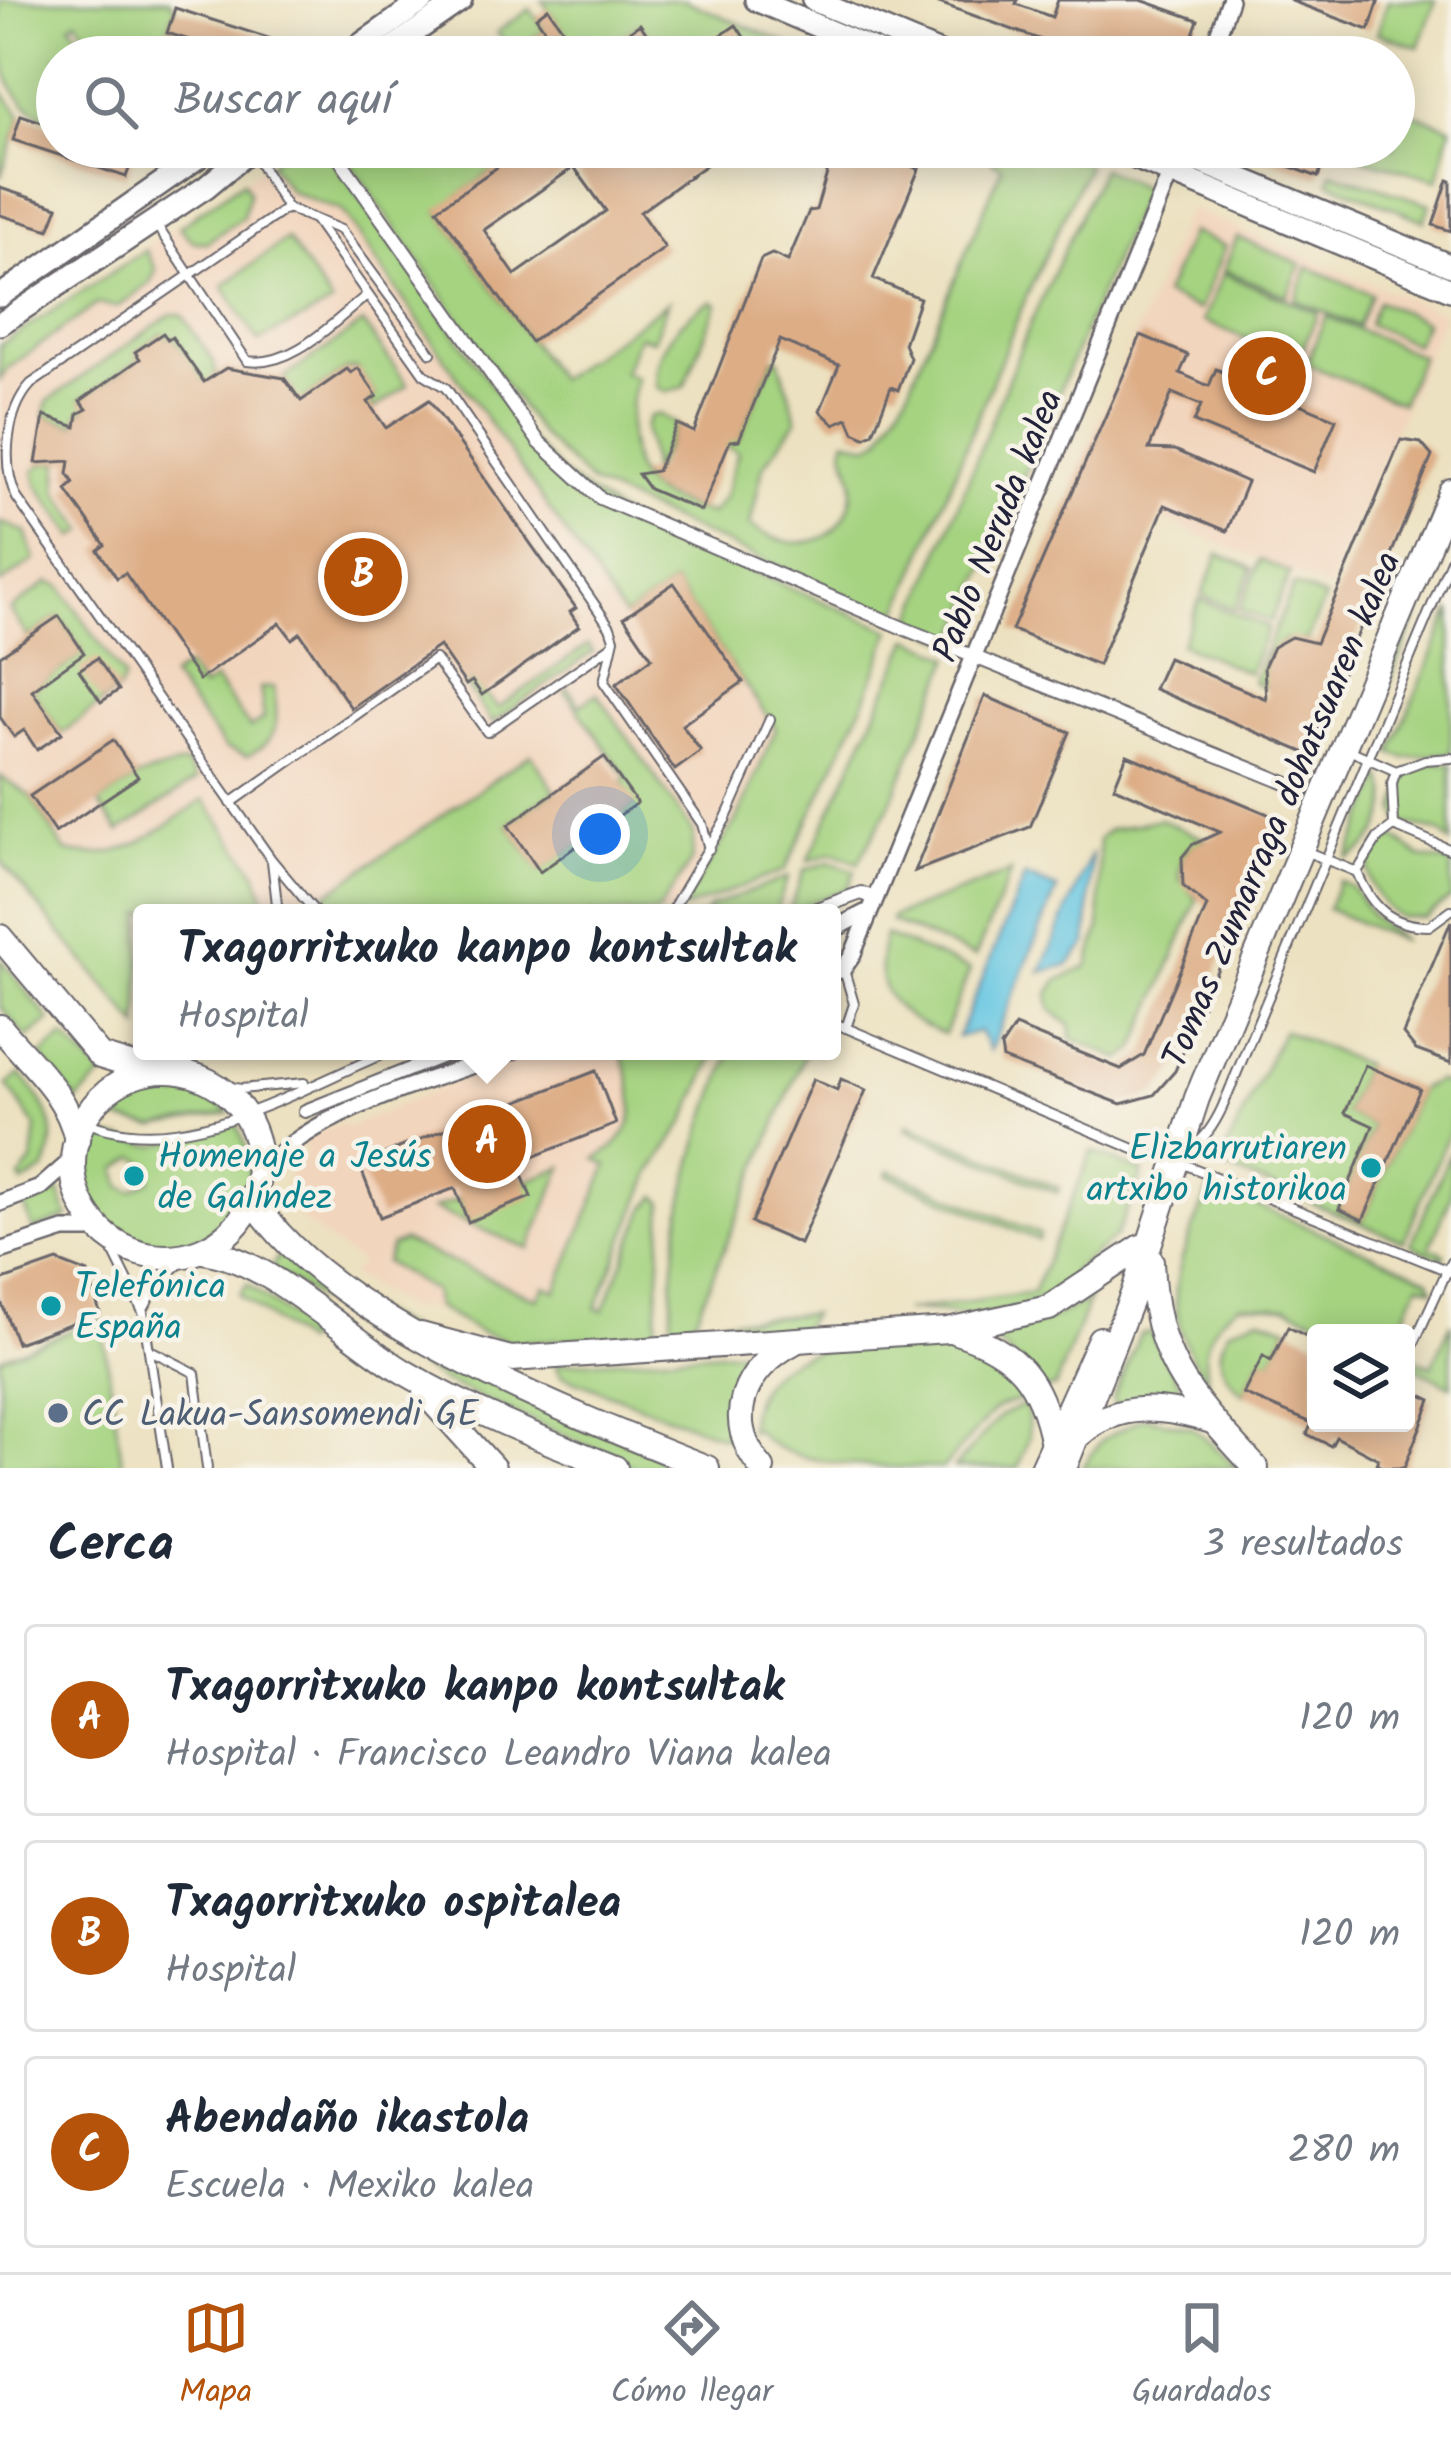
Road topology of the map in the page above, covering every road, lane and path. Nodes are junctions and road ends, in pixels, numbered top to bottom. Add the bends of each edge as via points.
1 (424, 0) edge
2 (461, 0) edge
3 (756, 0) edge
4 (813, 0) edge
5 (1230, 0) edge
6 (373, 36) edge
7 (409, 36) edge
8 (841, 36) edge
9 (899, 36) edge
10 (1217, 36) edge
11 (183, 168) edge
12 (225, 168) edge
13 (264, 168) edge
14 (346, 168) edge
15 (1168, 168) edge
16 (1200, 168) edge
17 (1206, 168) edge
18 (287, 208) junction
19 (315, 220) junction
20 (155, 221) junction
21 (1451, 266) edge
22 (187, 276) junction
23 (1451, 290) edge
24 (0, 296) edge
25 (366, 296) junction
26 (0, 324) edge
27 (430, 353) dead end
28 (1451, 491) edge
29 (1451, 560) edge
30 (611, 646) junction
31 (976, 658) junction
32 (770, 719) dead end
33 (1358, 754) junction
34 (1451, 758) edge
35 (1396, 771) junction
36 (1304, 790) dead end
37 (231, 803) junction
38 (1394, 826) junction
39 (709, 849) junction
40 (1451, 850) edge
41 (1315, 855) junction
42 (271, 859) junction
43 (1358, 872) junction
44 (277, 904) edge
45 (308, 904) edge
46 (675, 904) edge
47 (831, 904) edge
48 (869, 905) junction
49 (1451, 910) edge
50 (841, 924) edge
51 (0, 937) edge
52 (841, 937) edge
53 (852, 948) junction
54 (841, 966) edge
55 (841, 977) edge
56 (841, 1026) edge
57 (0, 1027) edge
58 (846, 1028) junction
59 (368, 1060) edge
60 (432, 1060) edge
61 (490, 1060) edge
62 (149, 1071) junction
63 (311, 1082) junction
64 (215, 1084) junction
65 (305, 1111) dead end
66 (244, 1112) junction
67 (77, 1134) junction
68 (1175, 1158) junction
69 (254, 1188) junction
70 (0, 1204) edge
71 (102, 1232) junction
72 (1146, 1244) junction
73 (0, 1251) edge
74 (195, 1254) junction
75 (1450, 1268) edge
76 (143, 1312) junction
77 (948, 1330) junction
78 (422, 1335) junction
79 (1415, 1341) edge
80 (794, 1342) junction
81 (152, 1352) junction
82 (403, 1371) junction
83 (1212, 1421) junction
84 (1078, 1436) junction
85 (1053, 1444) junction
86 (166, 1468) edge
87 (207, 1468) edge
88 (494, 1468) edge
89 (615, 1468) edge
90 (707, 1468) edge
91 (762, 1468) edge
92 (1042, 1468) edge
93 (1064, 1468) edge
94 (1256, 1468) edge

1 - 6 main road
2 - 7 main road
3 - 8 main road
4 - 9 main road
5 - 10 street
11 - 24 main road
12 - 20 main road
13 - 18 lane
14 - 31 street via 531,431 576,479 621,510
15 - 31 street, Pablo Neruda kalea
16 - 23 main road
17 - 21 main road
18 - 19 lane
18 - 22 lane
19 - 25 lane
19 - 27 lane via 341,230
20 - 22 lane
20 - 26 main road
22 - 25 lane via 247,361 269,364
22 - 37 lane via 31,384 16,408 7,473
25 - 30 lane via 424,374 446,388 610,627
28 - 33 main road, Tomas Zumarraga dohatsuaren kalea
29 - 33 lane, Tomas Zumarraga dohatsuaren kalea
30 - 37 lane via 487,732 435,659
30 - 39 lane via 604,682 702,824
31 - 36 street
31 - 48 street, Pablo Neruda kalea
32 - 39 lane
33 - 35 lane
33 - 41 main road, Tomas Zumarraga dohatsuaren kalea
34 - 35 lane
35 - 38 lane
37 - 42 lane
38 - 40 lane
38 - 43 lane
39 - 46 lane
41 - 43 lane
41 - 68 main road, Tomas Zumarraga dohatsuaren kalea
42 - 44 lane
42 - 45 lane
43 - 49 lane via 1368,898 1394,920 1429,926
47 - 48 street via 861,893
48 - 50 street
48 - 53 street, Pablo Neruda kalea
51 - 62 main road via 100,1056
52 - 53 street
53 - 54 street, Pablo Neruda kalea
55 - 58 lane via 854,1004
56 - 58 lane
57 - 67 main road
58 - 68 lane via 1146,1154
59 - 63 lane
60 - 65 street
61 - 69 street via 304,1132 284,1144
62 - 64 main road
62 - 67 main road via 106,1096
63 - 64 lane
63 - 66 lane
64 - 66 main road
66 - 67 lane via 199,1129
66 - 69 main road via 258,1146
67 - 70 street via 40,1189
67 - 71 main road via 79,1197
68 - 72 main road, Tomas Zumarraga dohatsuaren kalea
68 - 75 lane
69 - 74 main road via 233,1228
69 - 78 main road via 287,1243
71 - 73 street via 64,1229
71 - 74 main road via 145,1255
71 - 76 lane
72 - 77 main road via 1049,1308
72 - 83 main road via 1160,1339
72 - 84 main road, Tomas Zumarraga dohatsuaren kalea
72 - 85 main road, Tomas Zumarraga dohatsuaren kalea
74 - 76 lane via 158,1282
74 - 82 main road via 251,1266
75 - 79 lane
76 - 81 lane
77 - 80 main road
77 - 85 main road via 1016,1360 1041,1396
78 - 80 main road via 512,1359
78 - 90 main road via 513,1387
80 - 91 main road via 763,1361 741,1404 743,1438
81 - 86 lane
81 - 87 lane via 195,1373
82 - 88 main road
82 - 89 main road
83 - 84 main road via 1130,1409
83 - 94 main road
84 - 93 main road, Tomas Zumarraga dohatsuaren kalea
85 - 92 main road, Tomas Zumarraga dohatsuaren kalea

